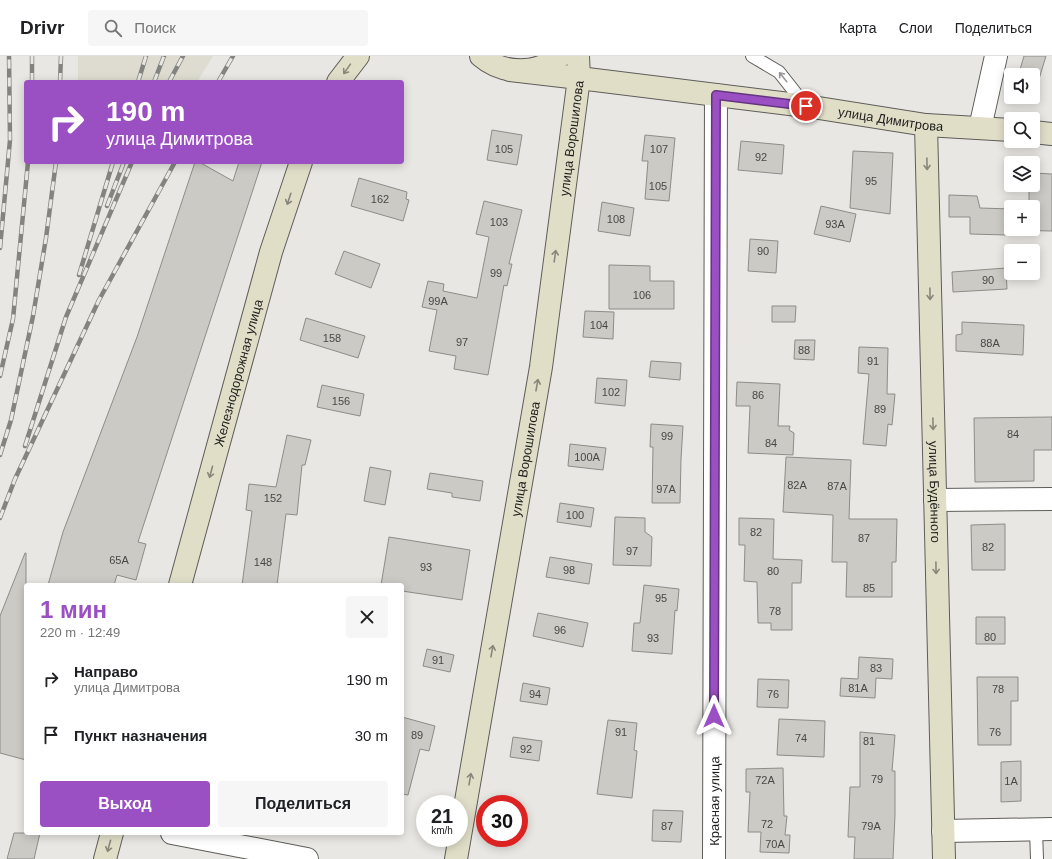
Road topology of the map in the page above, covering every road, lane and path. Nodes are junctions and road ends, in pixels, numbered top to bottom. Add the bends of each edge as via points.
1 (358, 56) edge
2 (481, 56) edge
3 (560, 56) edge
4 (578, 56) edge
5 (752, 56) edge
6 (996, 56) edge
7 (510, 70) junction
8 (579, 78) junction
9 (340, 80) edge
10 (716, 95) junction
11 (806, 106) junction
12 (926, 125) junction
13 (980, 128) junction
14 (1004, 130) edge
15 (1040, 133) edge
16 (1052, 134) edge
17 (300, 164) edge
18 (1052, 499) edge
19 (935, 500) junction
20 (181, 583) edge
21 (1044, 830) edge
22 (943, 831) junction
23 (111, 835) edge
24 (182, 835) edge
25 (105, 859) edge
26 (307, 859) edge
27 (456, 859) edge
28 (714, 859) edge
29 (944, 859) edge
30 (1037, 859) edge

1 -> 9 street
2 - 7 street via 489,63
3 - 7 street via 531,70
4 - 8 street, улица Ворошилова
11 -> 5 lane via 779,72
6 - 13 street
7 - 8 street, улица Димитрова
8 - 10 street, улица Димитрова
27 -> 8 street, улица Ворошилова via 540,367
10 - 11 street, улица Димитрова
10 - 28 street, Красная улица
11 - 12 street, улица Димитрова
12 - 13 street, улица Димитрова
12 -> 19 street, улица Будённого
13 - 14 street, улица Димитрова
15 - 16 street
17 -> 20 street, Железнодорожная улица via 271,252
18 - 19 street
19 -> 22 street, улица Будённого
21 - 22 street
21 - 30 lane
22 - 29 street, улица Будённого
23 -> 25 street
24 - 26 street

